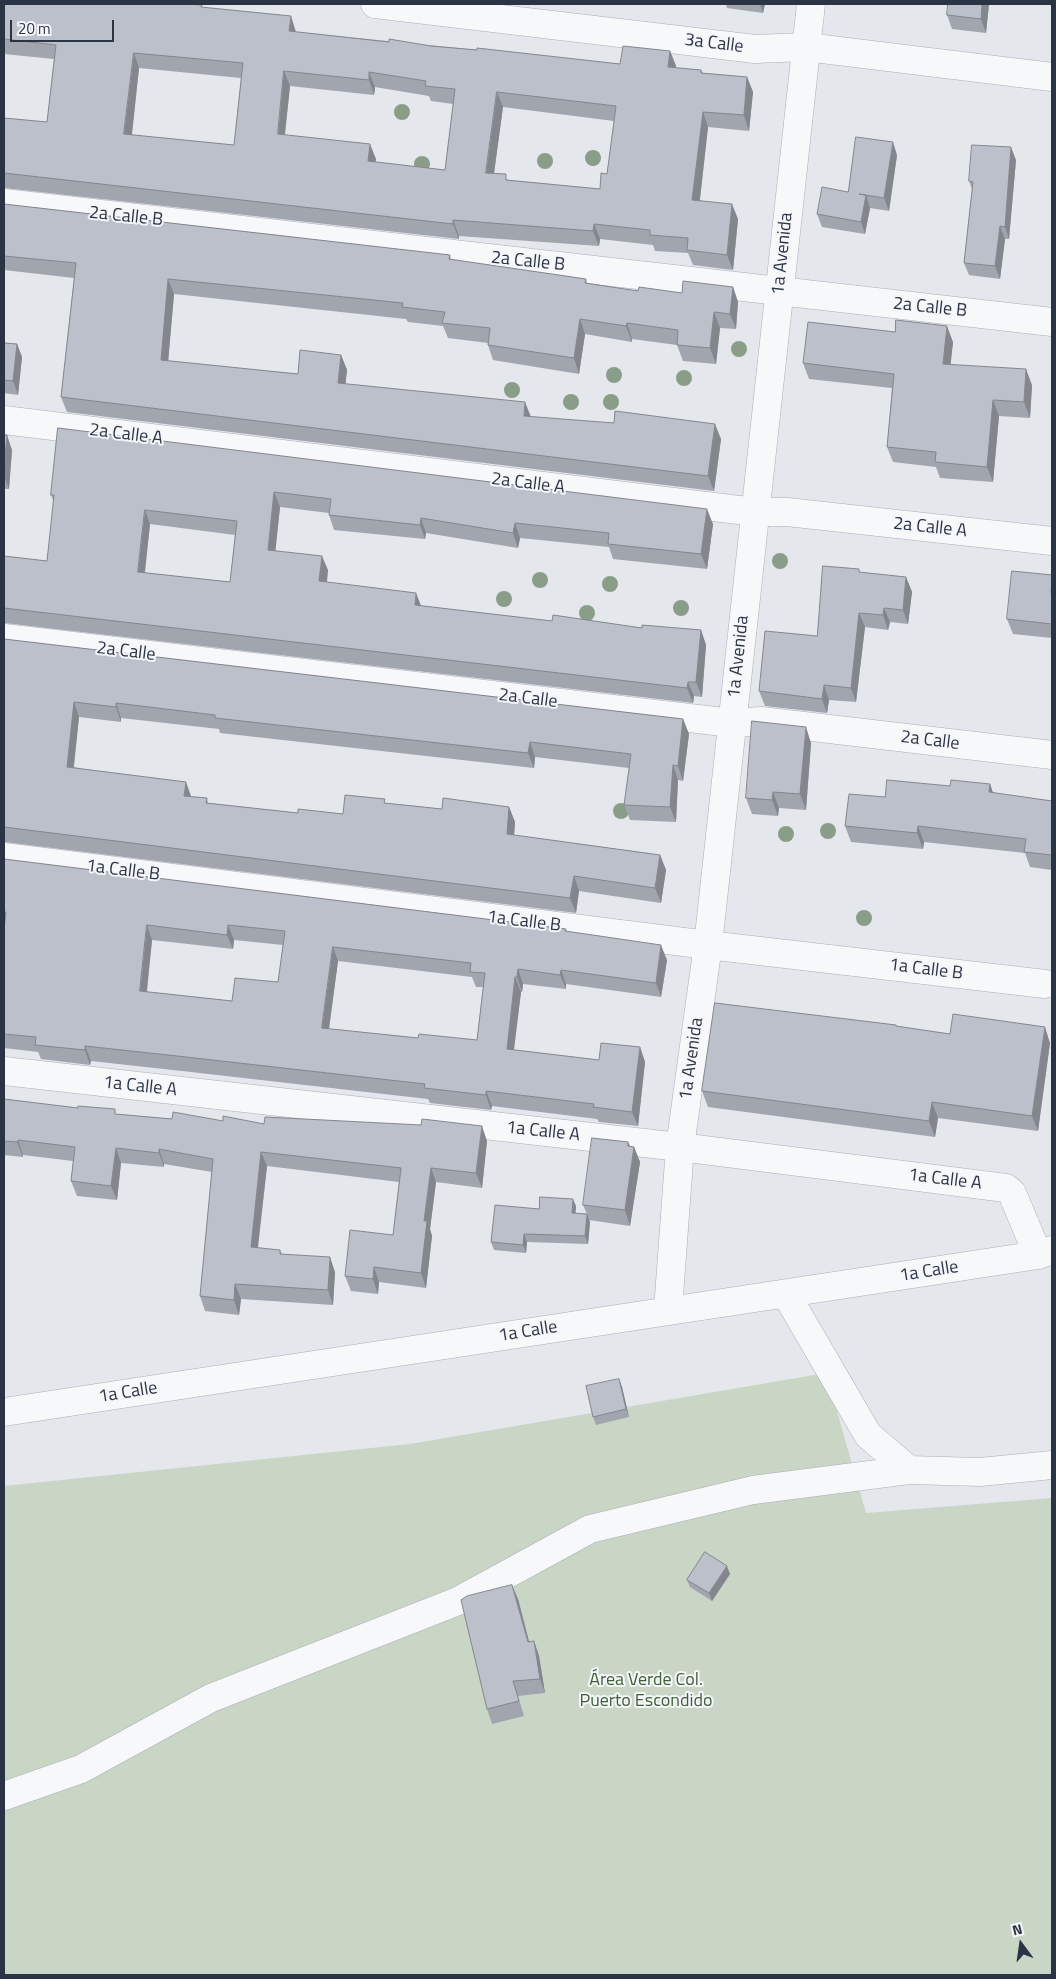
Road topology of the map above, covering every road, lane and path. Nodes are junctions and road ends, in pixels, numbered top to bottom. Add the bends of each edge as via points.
1 (375, 4) edge
2 (811, 4) edge
3 (806, 47) junction
4 (1052, 76) edge
5 (4, 203) edge
6 (779, 291) junction
7 (1052, 322) edge
8 (4, 420) edge
9 (755, 512) junction
10 (1052, 541) edge
11 (4, 638) edge
12 (732, 723) junction
13 (1052, 756) edge
14 (4, 856) edge
15 (708, 945) junction
16 (1045, 984) dead end
17 (4, 1071) edge
18 (680, 1147) junction
19 (1045, 1253) edge
20 (786, 1294) junction
21 (668, 1310) junction
22 (4, 1412) edge
23 (1052, 1465) edge
24 (908, 1470) junction
25 (4, 1796) edge

1 - 3 street, 3a Calle via 755,49
2 - 3 street, 1a Avenida
3 - 4 street, 3a Calle
3 - 6 street, 1a Avenida
5 - 6 street, 2a Calle B
6 - 7 street, 2a Calle B
6 - 9 street, 1a Avenida
8 - 9 street, 2a Calle A
9 - 10 street, 2a Calle A via 788,512
9 - 12 street, 1a Avenida
11 - 12 street, 2a Calle
12 - 13 street, 2a Calle via 761,721
12 - 15 street, 1a Avenida
14 - 15 street, 1a Calle B
15 - 16 street, 1a Calle B
15 - 18 street, 1a Avenida
17 - 18 street, 1a Calle A
18 - 19 street, 1a Calle A via 1006,1188 1012,1193
18 - 21 street, 1a Avenida
19 - 20 street, 1a Calle
20 - 21 street, 1a Calle
20 - 24 street via 868,1435
21 - 22 street, 1a Calle
23 - 24 street via 980,1472
24 - 25 street via 753,1490 590,1529 458,1601 211,1698 81,1769

